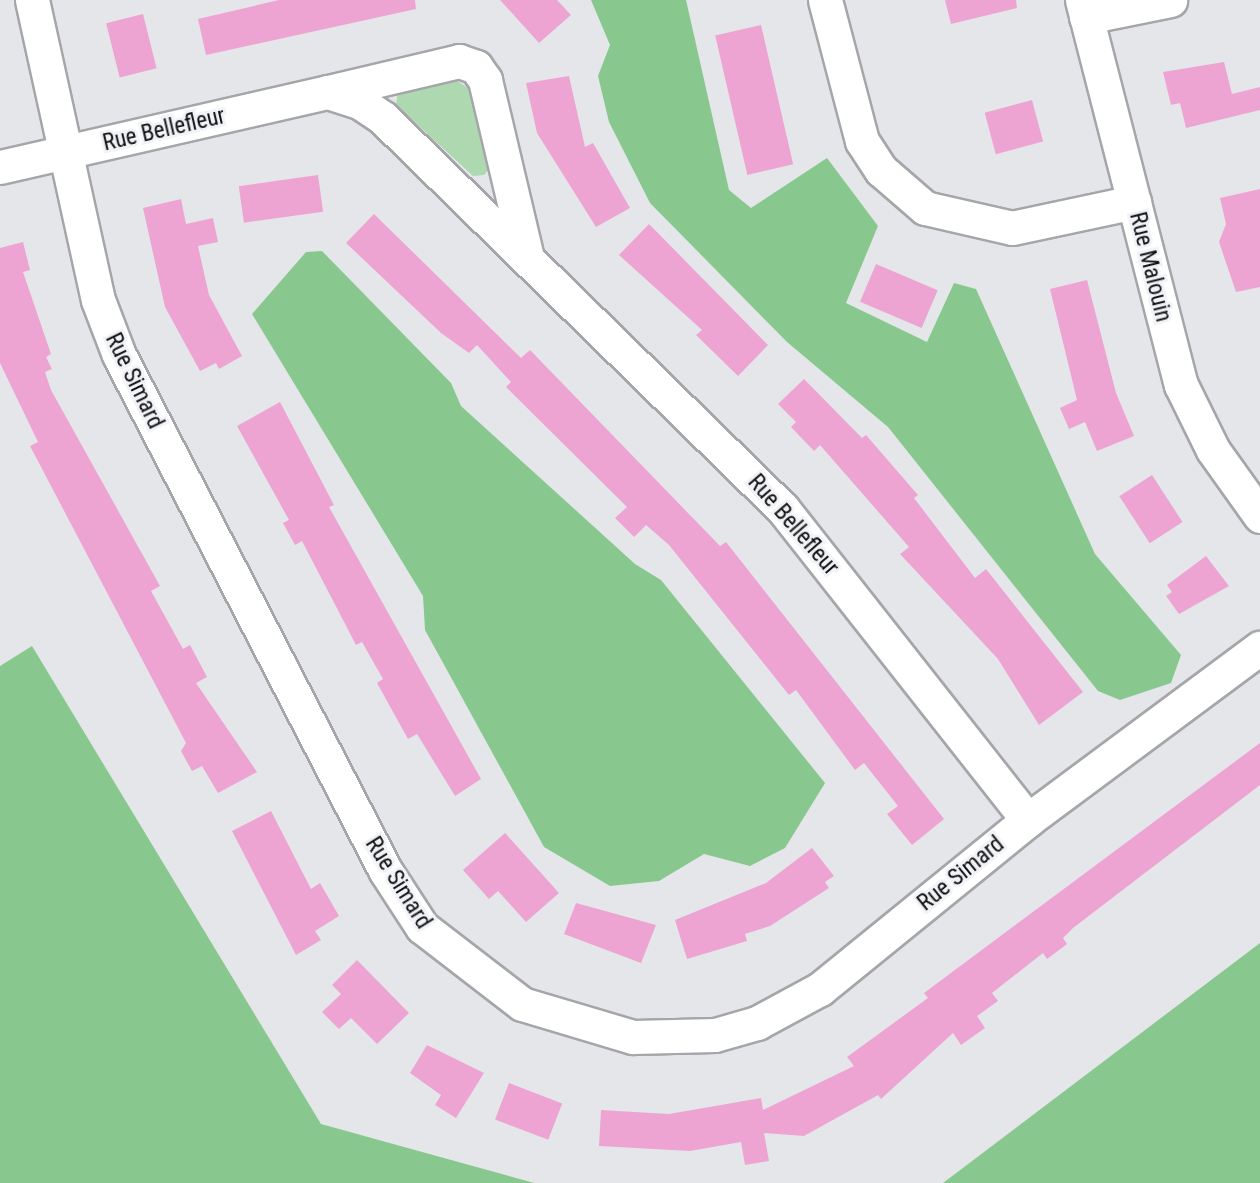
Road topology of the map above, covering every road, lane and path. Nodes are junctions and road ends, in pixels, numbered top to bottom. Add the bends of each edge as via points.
1 (32, 0) edge
2 (825, 0) edge
3 (1170, 0) edge
4 (1084, 9) edge
5 (328, 92) junction
6 (65, 153) junction
7 (0, 167) edge
8 (1134, 202) junction
9 (527, 257) junction
10 (1260, 516) edge
11 (1260, 648) edge
12 (1028, 820) junction

1 - 6 street, Rue Simard
2 - 8 street via 862,141 894,184 925,208 1012,228
3 - 4 street
4 - 8 street, Rue Malouin
5 - 6 street, Rue Bellefleur
5 - 9 street, Rue Bellefleur via 383,118
5 - 9 street, Rue Bellefleur via 459,61 475,67 485,79
6 - 7 street, Rue Bellefleur
6 - 12 street, Rue Simard via 98,300 119,355 385,870 422,927 463,964 522,1004 594,1030 633,1038 715,1035 757,1023 820,989
8 - 10 street, Rue Malouin via 1181,385 1213,450
9 - 12 street, Rue Bellefleur via 783,509
11 - 12 street, Rue Simard

